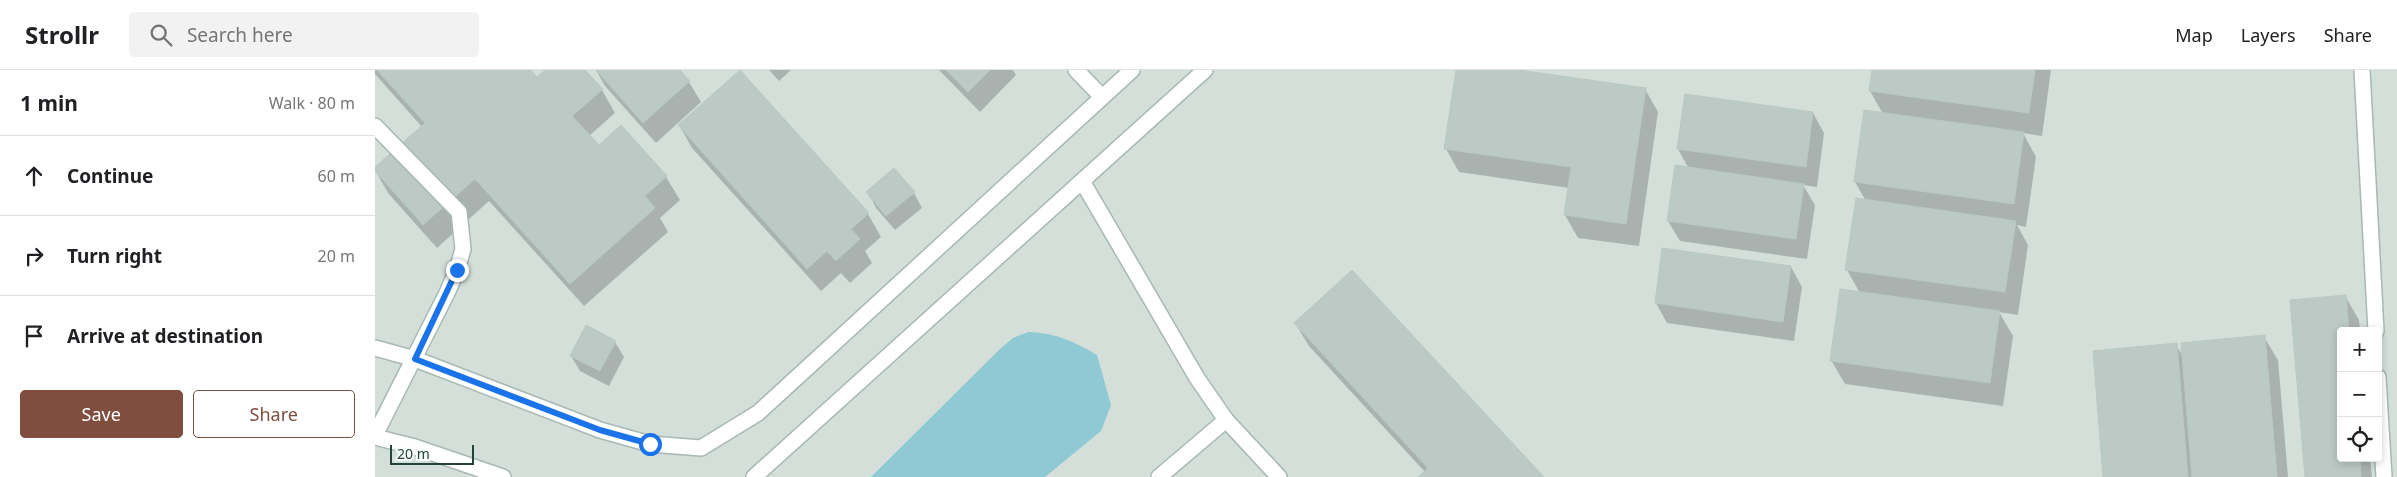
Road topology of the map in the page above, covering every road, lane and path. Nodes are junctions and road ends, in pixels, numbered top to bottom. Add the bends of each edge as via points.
1 (1076, 70) edge
2 (1131, 70) edge
3 (1205, 70) edge
4 (2362, 70) edge
5 (1102, 97) junction
6 (375, 126) edge
7 (1082, 181) junction
8 (2376, 327) edge
9 (375, 348) edge
10 (415, 359) junction
11 (2380, 417) edge
12 (1226, 420) junction
13 (375, 436) edge
14 (503, 477) edge
15 (754, 477) edge
16 (1159, 477) edge
17 (1279, 477) edge
18 (2383, 477) edge

1 - 5 street
2 - 5 street
3 - 7 street
4 - 8 street
5 - 10 street via 758,412 701,448 650,444 600,430
6 - 10 street via 451,201 461,222 463,249 457,270
7 - 12 street via 1163,321
7 - 15 street
9 - 10 street
10 - 13 street
11 - 18 street
12 - 16 street
12 - 17 street
13 - 14 street

